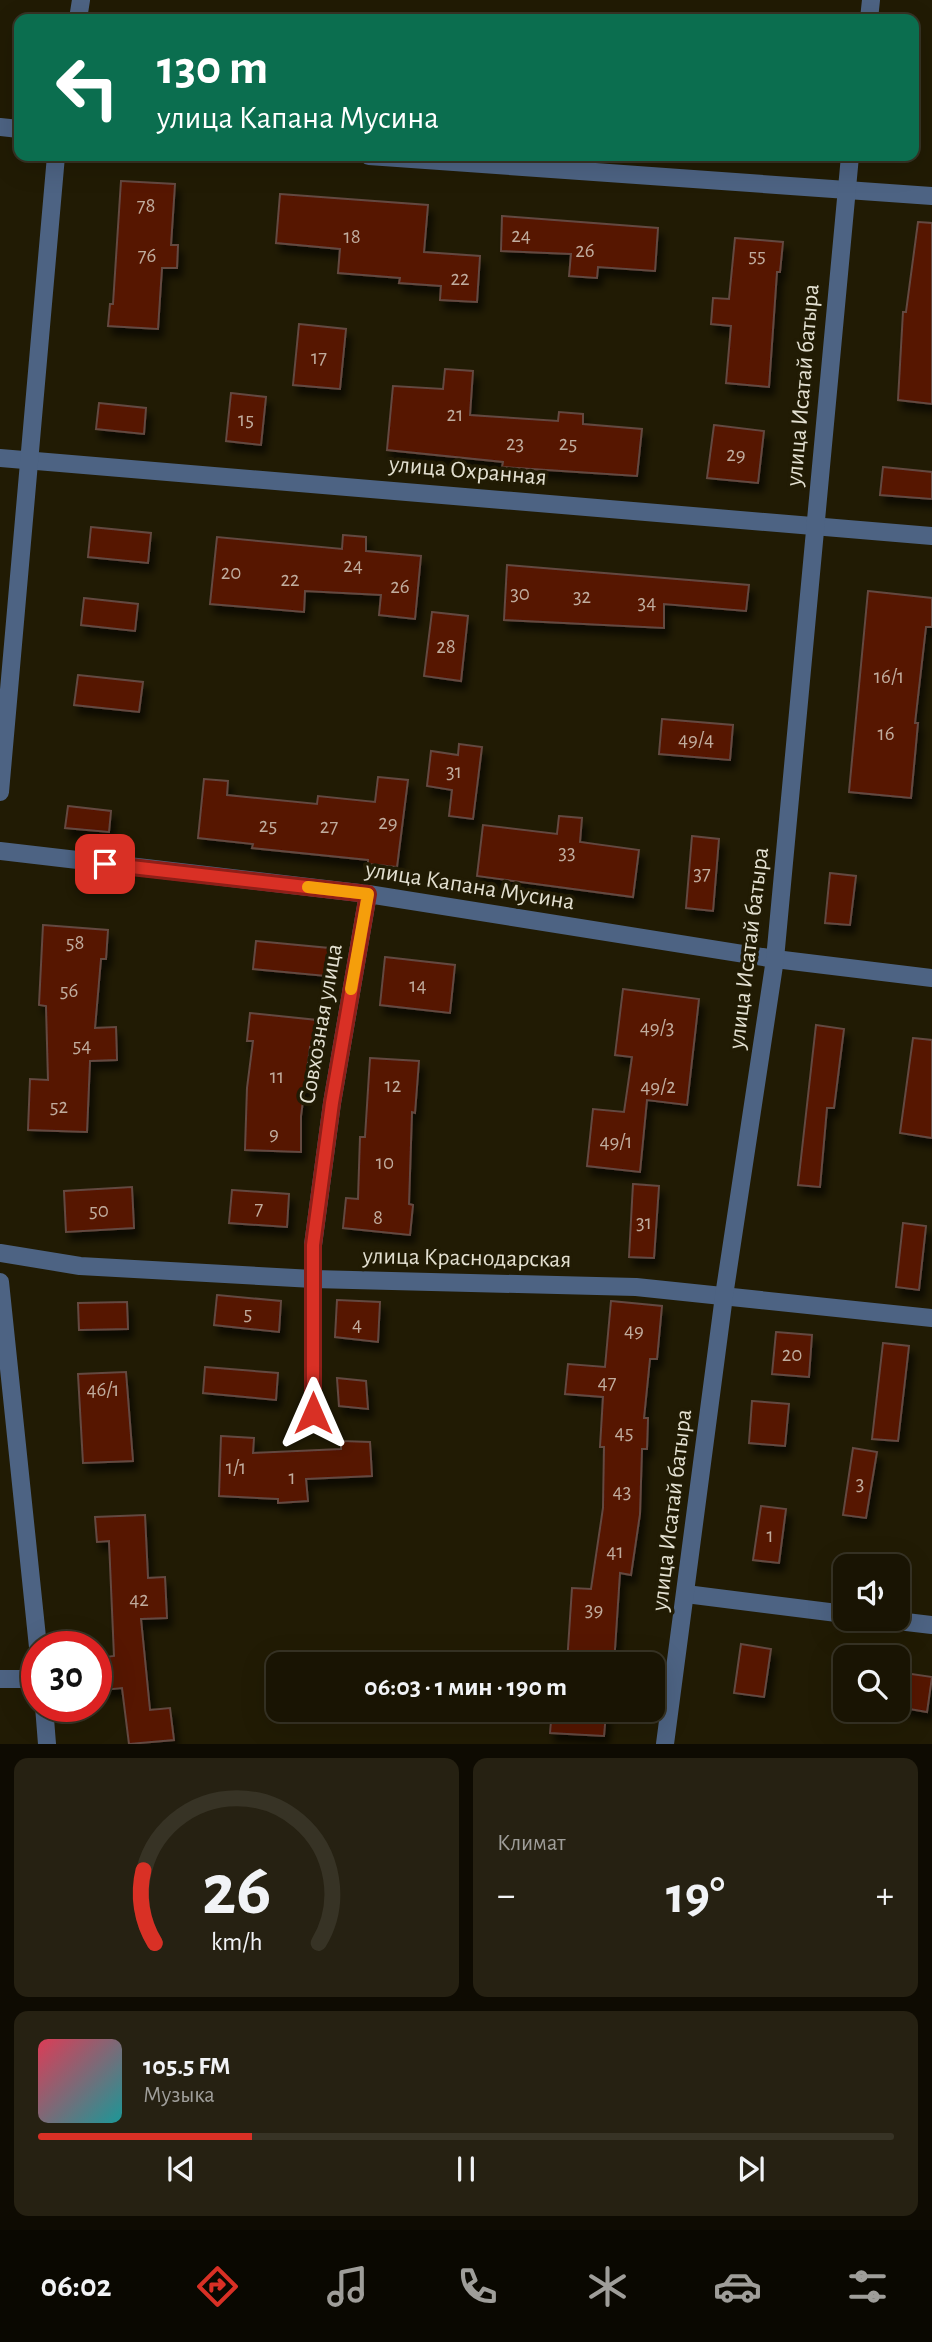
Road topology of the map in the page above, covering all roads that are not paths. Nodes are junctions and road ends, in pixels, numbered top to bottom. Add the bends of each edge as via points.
1 (56, 161) edge
2 (441, 161) edge
3 (848, 161) edge
4 (845, 189) junction
5 (932, 196) edge
6 (0, 458) edge
7 (28, 461) junction
8 (815, 525) junction
9 (932, 536) edge
10 (0, 792) edge
11 (0, 851) edge
12 (368, 894) junction
13 (775, 959) junction
14 (932, 978) edge
15 (0, 1253) edge
16 (313, 1279) junction
17 (0, 1282) edge
18 (724, 1296) junction
19 (932, 1318) edge
20 (313, 1413) dead end
21 (686, 1594) junction
22 (833, 1612) edge
23 (910, 1622) edge
24 (932, 1625) edge
25 (36, 1631) edge
26 (0, 1679) edge
27 (21, 1679) edge
28 (45, 1722) edge
29 (47, 1744) edge
30 (666, 1744) edge

1 - 7 street
2 - 4 street
3 - 4 street, улица Исатай батыра
4 - 5 street
4 - 8 street, улица Исатай батыра
6 - 7 street, улица Охранная
7 - 8 street, улица Охранная
7 - 10 street
8 - 9 street, улица Охранная
8 - 13 street, улица Исатай батыра
11 - 12 street, улица Капана Мусина
12 - 13 street, улица Капана Мусина
12 - 16 street, Совхозная улица via 332,1103 313,1245
13 - 14 street, улица Капана Мусина
13 - 18 street, улица Исатай батыра
15 - 16 street, улица Краснодарская via 80,1266
16 - 18 street, улица Краснодарская via 636,1287
16 - 20 street, Совхозная улица
17 - 25 street
18 - 19 street, улица Краснодарская
18 - 21 street, улица Исатай батыра
21 - 22 street
21 - 30 street, улица Исатай батыра
23 - 24 street
26 - 27 street
28 - 29 street

